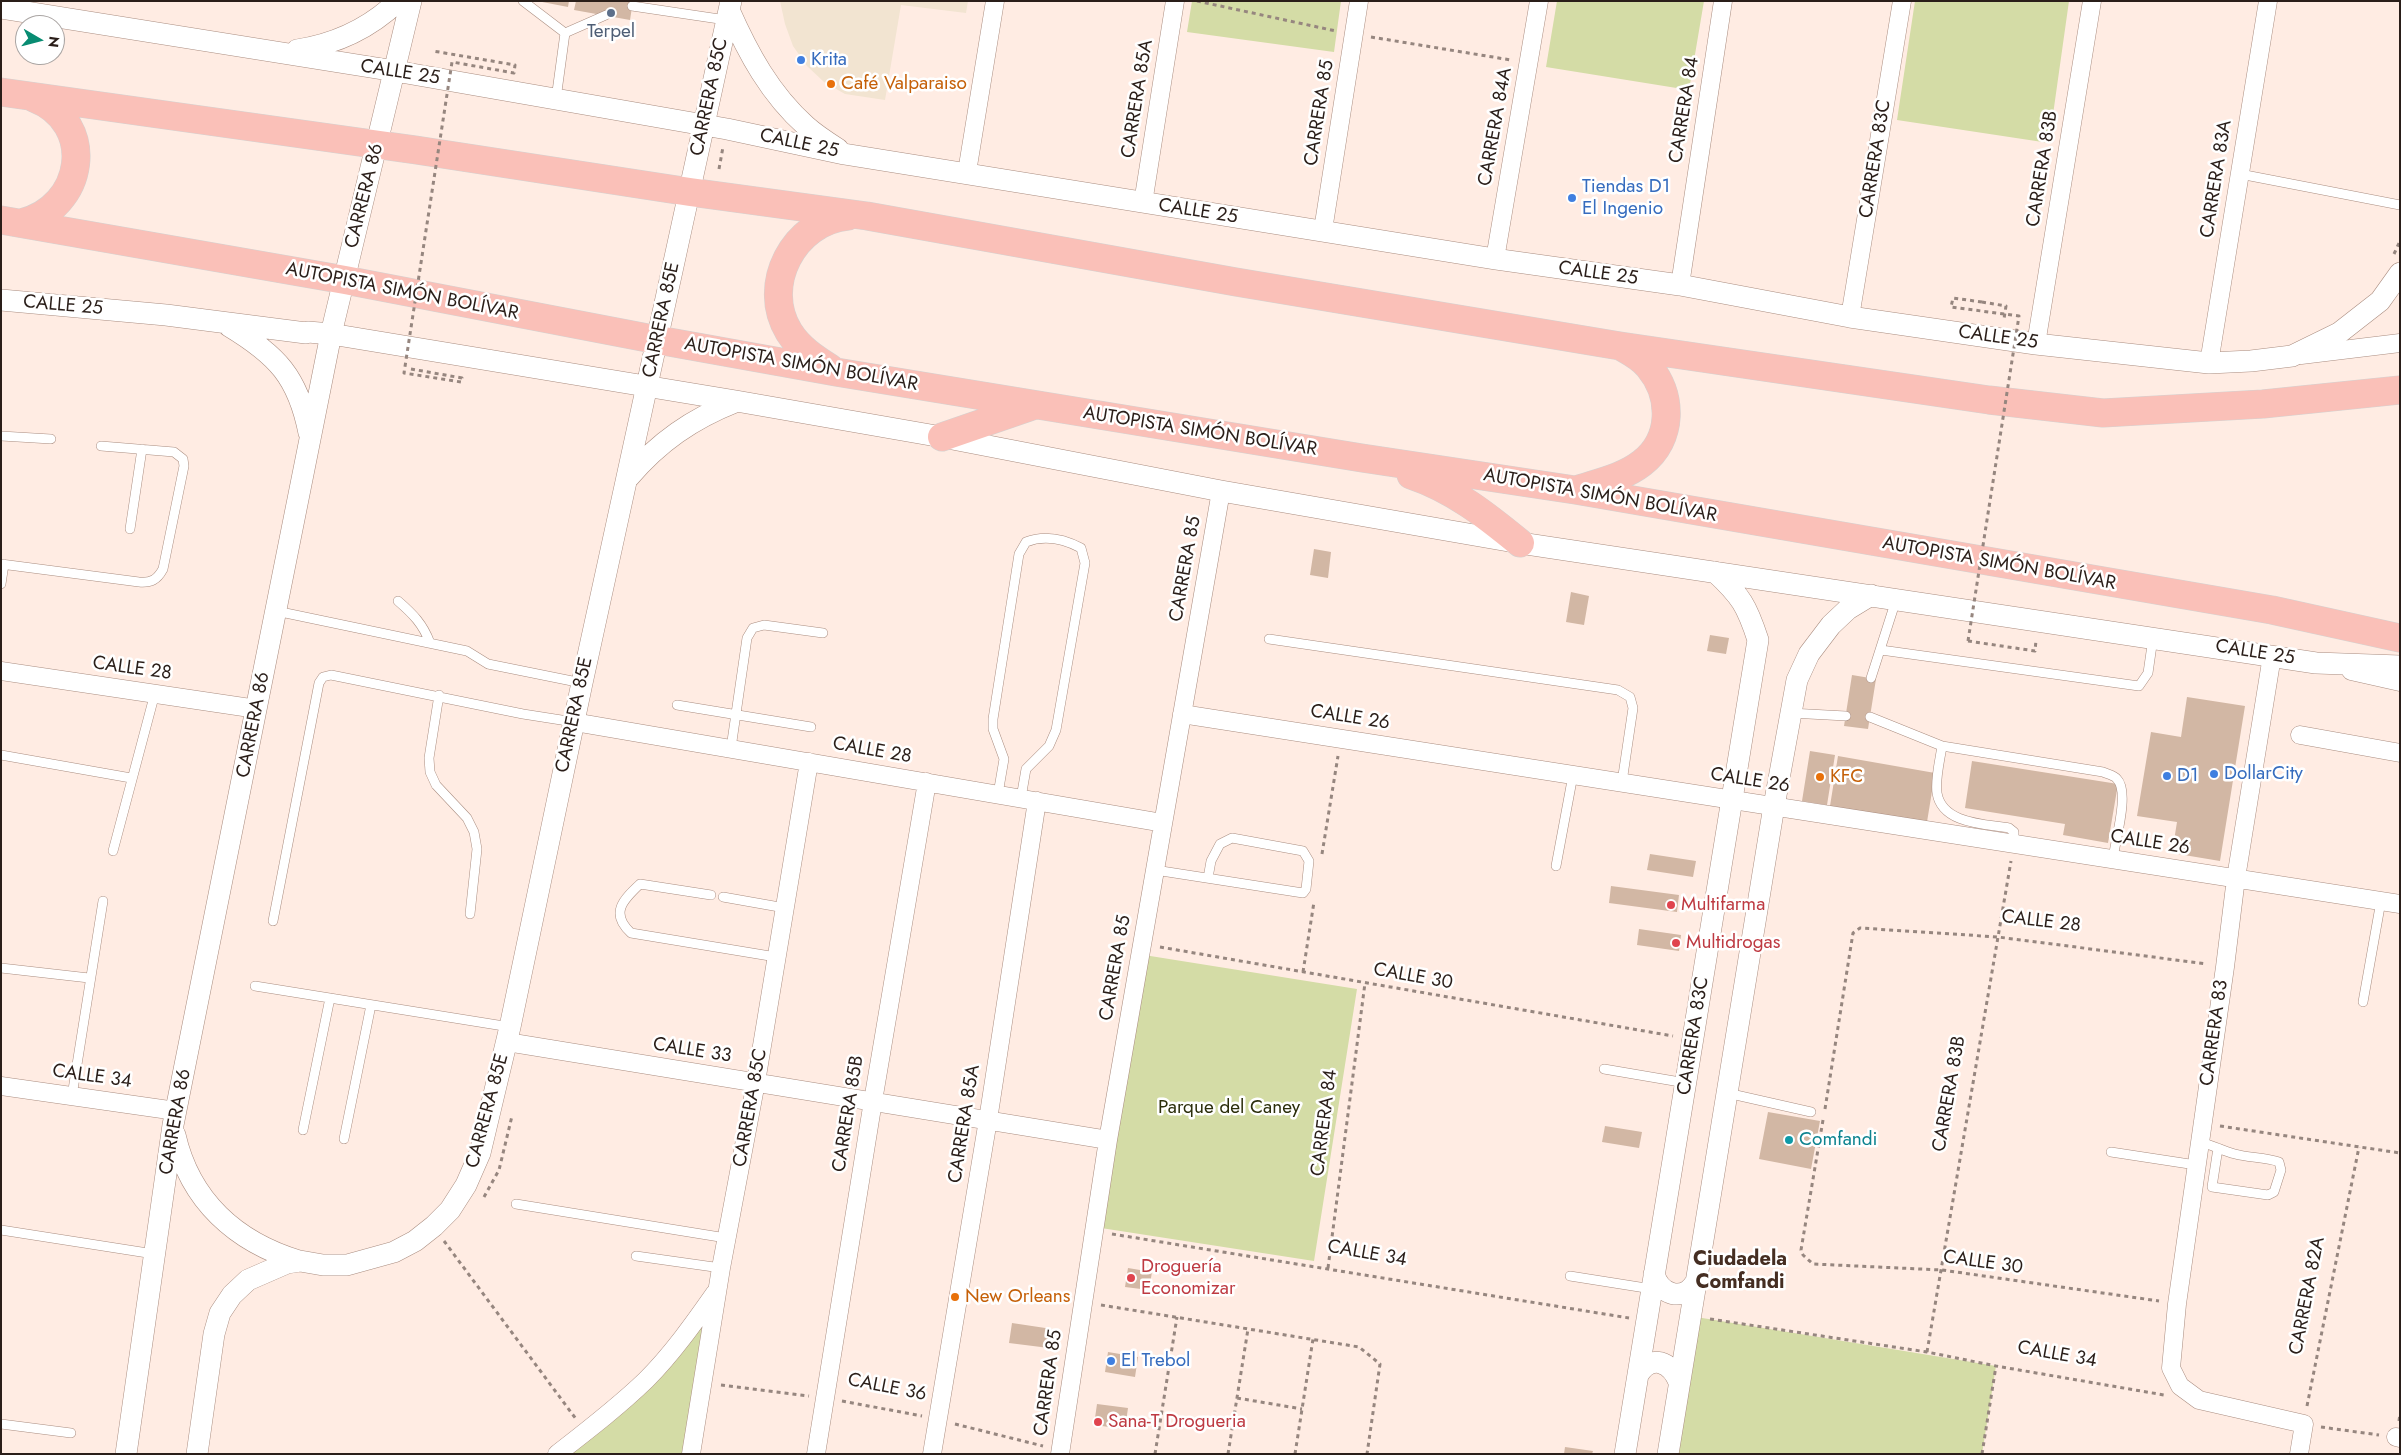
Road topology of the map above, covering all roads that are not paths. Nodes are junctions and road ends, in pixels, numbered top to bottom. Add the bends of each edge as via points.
1 (398, 1) edge
2 (411, 1) edge
3 (524, 1) edge
4 (995, 1) edge
5 (1175, 1) edge
6 (1358, 1) edge
7 (1539, 1) edge
8 (1723, 1) edge
9 (1902, 1) edge
10 (2092, 1) edge
11 (2268, 1) edge
12 (632, 6) dead end
13 (1, 8) edge
14 (729, 11) edge
15 (606, 16) dead end
16 (565, 32) junction
17 (276, 52) junction
18 (395, 71) junction
19 (14, 94) edge
20 (556, 99) junction
21 (704, 125) junction
22 (378, 146) junction
23 (844, 154) junction
24 (966, 172) junction
25 (2240, 174) junction
26 (690, 192) junction
27 (1143, 203) junction
28 (2400, 205) edge
29 (867, 216) junction
30 (11, 222) edge
31 (1323, 230) junction
32 (1495, 259) junction
33 (2396, 265) edge
34 (345, 280) junction
35 (1680, 285) junction
36 (1, 300) edge
37 (1850, 317) junction
38 (222, 322) junction
39 (331, 334) junction
40 (2038, 335) junction
41 (658, 340) junction
42 (2400, 343) edge
43 (1620, 346) junction
44 (2292, 356) junction
45 (2209, 363) junction
46 (836, 372) junction
47 (648, 386) junction
48 (2400, 390) edge
49 (736, 401) junction
50 (1034, 405) junction
51 (1, 436) edge
52 (942, 437) junction
53 (310, 438) junction
54 (51, 440) dead end
55 (101, 446) dead end
56 (142, 449) junction
57 (1362, 458) junction
58 (628, 477) junction
59 (1575, 490) junction
60 (1221, 491) junction
61 (130, 529) dead end
62 (1520, 543) junction
63 (3, 564) edge
64 (1715, 572) junction
65 (1, 584) edge
66 (1871, 595) junction
67 (1897, 598) junction
68 (398, 601) dead end
69 (276, 611) junction
70 (823, 633) dead end
71 (2153, 637) junction
72 (2400, 638) edge
73 (1269, 639) dead end
74 (430, 643) junction
75 (1881, 650) junction
76 (2272, 656) junction
77 (2316, 663) junction
78 (2400, 666) edge
79 (1, 671) edge
80 (1872, 678) dead end
81 (2400, 682) edge
82 (582, 683) junction
83 (155, 693) junction
84 (440, 695) junction
85 (677, 705) dead end
86 (257, 709) junction
87 (1790, 713) junction
88 (1182, 714) junction
89 (736, 716) junction
90 (1846, 716) dead end
91 (1870, 716) dead end
92 (574, 722) junction
93 (811, 727) dead end
94 (2300, 735) dead end
95 (1942, 746) junction
96 (731, 748) junction
97 (2400, 753) edge
98 (1, 755) edge
99 (809, 762) junction
100 (1573, 775) junction
101 (131, 778) junction
102 (927, 782) junction
103 (1622, 782) junction
104 (998, 794) junction
105 (1029, 800) junction
106 (1732, 800) junction
107 (1774, 806) junction
108 (1163, 823) junction
109 (2014, 844) junction
110 (112, 851) dead end
111 (2113, 859) junction
112 (1556, 866) dead end
113 (1155, 870) junction
114 (1208, 878) junction
115 (2236, 878) junction
116 (711, 895) dead end
117 (723, 897) dead end
118 (2395, 900) edge
119 (103, 901) dead end
120 (785, 908) junction
121 (470, 914) dead end
122 (274, 921) dead end
123 (776, 956) junction
124 (1, 968) edge
125 (89, 978) junction
126 (255, 986) dead end
127 (330, 998) junction
128 (2363, 1002) dead end
129 (371, 1005) junction
130 (508, 1034) junction
131 (1604, 1069) dead end
132 (756, 1082) junction
133 (1686, 1083) junction
134 (1, 1086) edge
135 (1727, 1093) junction
136 (72, 1096) junction
137 (872, 1102) junction
138 (1811, 1112) dead end
139 (175, 1118) junction
140 (988, 1120) junction
141 (303, 1130) dead end
142 (344, 1139) dead end
143 (1108, 1140) junction
144 (2200, 1142) junction
145 (2218, 1148) junction
146 (2111, 1152) dead end
147 (2196, 1165) junction
148 (2194, 1185) junction
149 (2212, 1187) junction
150 (516, 1204) dead end
151 (1, 1230) edge
152 (726, 1238) junction
153 (155, 1254) junction
154 (636, 1256) dead end
155 (300, 1261) junction
156 (721, 1268) junction
157 (1570, 1276) dead end
158 (1654, 1282) junction
159 (1695, 1283) junction
160 (717, 1291) junction
161 (1638, 1375) junction
162 (1679, 1382) junction
163 (1, 1424) edge
164 (71, 1433) dead end
165 (1061, 1452) edge
166 (126, 1454) edge
167 (197, 1454) edge
168 (557, 1454) edge
169 (691, 1454) edge
170 (816, 1454) edge
171 (932, 1454) edge
172 (1625, 1454) edge
173 (1668, 1454) edge
174 (2299, 1454) edge

1 - 17 street via 374,22 338,40 318,47
2 - 18 street, CARRERA 86
3 - 16 lane
4 - 24 street
5 - 27 street, CARRERA 85A
6 - 31 street, CARRERA 85
7 - 32 street, CARRERA 84A
8 - 35 street, CARRERA 84
9 - 37 street, CARRERA 83C
10 - 40 street, CARRERA 83B
11 - 25 street, CARRERA 83A
12 - 14 lane
13 - 17 street, CALLE 25
14 - 21 street, CARRERA 85C
14 - 23 street via 748,53 774,92 806,126
15 - 16 lane
16 - 20 lane
17 - 18 street, CALLE 25
18 - 20 street, CALLE 25
18 - 22 street, CARRERA 86
19 - 22 highway
19 - 30 highway via 53,109 66,124 75,143 76,163 72,182 62,200 45,214
20 - 21 street, CALLE 25
21 - 23 street, CALLE 25
21 - 26 street, CARRERA 85C
22 - 26 highway
22 - 34 street, CARRERA 86
23 - 24 street, CALLE 25
24 - 27 street, CALLE 25
25 - 28 lane
25 - 45 street, CARRERA 83A
26 - 29 highway
26 - 41 street, CARRERA 85E
27 - 31 street, CALLE 25
29 - 43 highway
29 - 46 highway via 837,218 809,231 792,249 782,271 779,296 783,320 806,352
30 - 34 highway, AUTOPISTA SIMÓN BOLÍVAR
31 - 32 street, CALLE 25
32 - 35 street, CALLE 25
33 - 44 street via 2380,301 2339,333
34 - 39 street, CARRERA 86
34 - 41 highway, AUTOPISTA SIMÓN BOLÍVAR
35 - 37 street, CALLE 25
36 - 38 street, CALLE 25
37 - 40 street, CALLE 25
38 - 39 street, CALLE 25
38 - 53 street via 260,344 287,374 305,414
39 - 47 street, CALLE 25
39 - 53 street, CARRERA 86
40 - 45 street, CALLE 25
41 - 46 highway, AUTOPISTA SIMÓN BOLÍVAR
41 - 47 street, CARRERA 85E
42 - 44 street, CALLE 25
43 - 48 highway via 1989,400 2102,413 2263,404
43 - 59 highway via 1648,366 1660,383 1667,415 1662,436 1652,454 1626,473
44 - 45 street, CALLE 25
46 - 50 highway, AUTOPISTA SIMÓN BOLÍVAR
47 - 49 street, CALLE 25
47 - 58 street, CARRERA 85E
49 - 52 street, CALLE 25
49 - 58 street via 685,425 662,442
50 - 52 highway
50 - 57 highway, AUTOPISTA SIMÓN BOLÍVAR
51 - 54 lane
52 - 60 street, CALLE 25
53 - 69 street, CARRERA 86
55 - 56 lane
56 - 61 lane
56 - 63 lane via 174,452 183,459 184,466 159,576 139,582
57 - 59 highway, AUTOPISTA SIMÓN BOLÍVAR
57 - 62 highway via 1428,481 1462,499
58 - 82 street, CARRERA 85E
59 - 72 highway, AUTOPISTA SIMÓN BOLÍVAR via 2272,610
60 - 62 street, CALLE 25
60 - 88 street, CARRERA 85
62 - 64 street, CALLE 25
63 - 65 lane
64 - 66 street, CALLE 25
64 - 106 street, CARRERA 83C via 1738,593 1758,640
66 - 67 street, CALLE 25
66 - 87 street via 1848,609 1831,625 1809,654 1797,680
67 - 71 street, CALLE 25
67 - 75 lane
68 - 74 lane via 416,616
69 - 74 lane
69 - 86 street, CARRERA 86
70 - 89 lane via 764,625 753,628 748,638
71 - 75 lane via 2148,673 2139,686
71 - 76 street, CALLE 25
73 - 103 lane via 1618,690 1630,697 1633,708
74 - 82 lane via 467,651 488,664
75 - 80 lane
76 - 77 street, CALLE 25
76 - 115 street, CARRERA 83
77 - 78 street, CALLE 25
77 - 81 street, CALLE 25
79 - 83 street, CALLE 28
82 - 92 street, CARRERA 85E
83 - 86 street, CALLE 28
83 - 101 lane
84 - 92 lane
84 - 121 lane via 429,758 430,772 436,785 467,818 474,832 477,849
84 - 122 lane via 331,675 323,677 319,683
85 - 89 lane
86 - 139 street, CARRERA 86
87 - 90 lane
87 - 107 street
88 - 100 street, CALLE 26
88 - 108 street, CARRERA 85
89 - 93 lane
89 - 96 lane
91 - 95 lane
92 - 96 street, CALLE 28
92 - 130 street, CARRERA 85E
94 - 97 street
95 - 109 lane via 1937,792 1941,805 1962,820 2009,828 2014,832
95 - 111 lane via 2103,772 2117,778 2122,786 2123,802
96 - 99 street, CALLE 28
98 - 101 lane
99 - 102 street, CALLE 28
99 - 120 street, CARRERA 85C
100 - 103 street, CALLE 26
100 - 112 lane
101 - 110 lane
102 - 104 street, CALLE 28
102 - 137 street, CARRERA 85B
103 - 106 street, CALLE 26
104 - 105 street, CALLE 28
104 - 105 lane via 1004,759 993,729 993,719 1019,554 1026,542 1038,537 1069,542 1081,548 1085,563 1056,730 1049,746 1026,769
105 - 108 street, CALLE 28
105 - 140 street, CARRERA 85A
106 - 107 street, CALLE 26
106 - 133 street, CARRERA 83C
107 - 109 street, CALLE 26
107 - 135 street
108 - 113 street, CARRERA 85
109 - 111 street, CALLE 26
111 - 115 street, CALLE 26
113 - 114 lane
113 - 143 street, CARRERA 85
114 - 114 lane via 1211,861 1220,844 1232,838 1303,851 1310,860 1303,893
115 - 118 street, CALLE 26
115 - 144 street, CARRERA 83
116 - 123 lane via 640,884 624,899 621,921 631,933
117 - 120 lane
118 - 128 lane
119 - 125 lane
120 - 123 street, CARRERA 85C
123 - 132 street, CARRERA 85C
124 - 125 lane
125 - 136 lane
126 - 127 lane
127 - 129 lane
127 - 141 lane
129 - 130 lane
129 - 142 lane
130 - 132 street, CALLE 33
130 - 155 street, CARRERA 85E via 480,1153 466,1186 450,1210 444,1234 348,1265
131 - 133 lane
132 - 137 street, CALLE 33
132 - 152 street, CARRERA 85C
133 - 158 street, CARRERA 83C
134 - 136 street, CALLE 34
135 - 138 lane
135 - 159 street
136 - 139 street, CALLE 34
137 - 140 street, CALLE 33
137 - 170 street, CARRERA 85B
139 - 153 street, CARRERA 86
139 - 155 street via 178,1149 200,1194 215,1213 254,1243
140 - 143 street, CALLE 33
140 - 171 street, CARRERA 85A
143 - 165 street, CARRERA 85
144 - 145 lane
144 - 147 street, CARRERA 83
145 - 149 lane
145 - 149 lane via 2279,1162 2281,1170 2274,1192 2268,1195
146 - 147 lane
147 - 148 street, CARRERA 83
148 - 149 lane
148 - 174 street, CARRERA 83 via 2171,1368 2180,1386 2199,1400 2304,1424
150 - 152 lane
151 - 153 lane
152 - 156 street, CARRERA 85C
153 - 166 street, CARRERA 86
154 - 156 lane
155 - 167 street via 267,1270 248,1280 220,1313 214,1334
156 - 160 street, CARRERA 85C
157 - 158 lane
158 - 159 street via 1672,1294 1686,1293
158 - 161 street, CARRERA 83C
159 - 162 street
160 - 168 street via 647,1379
160 - 169 street, CARRERA 85C
161 - 162 street via 1645,1366 1661,1363 1670,1367
161 - 172 street, CARRERA 83C
162 - 173 street
163 - 164 lane

